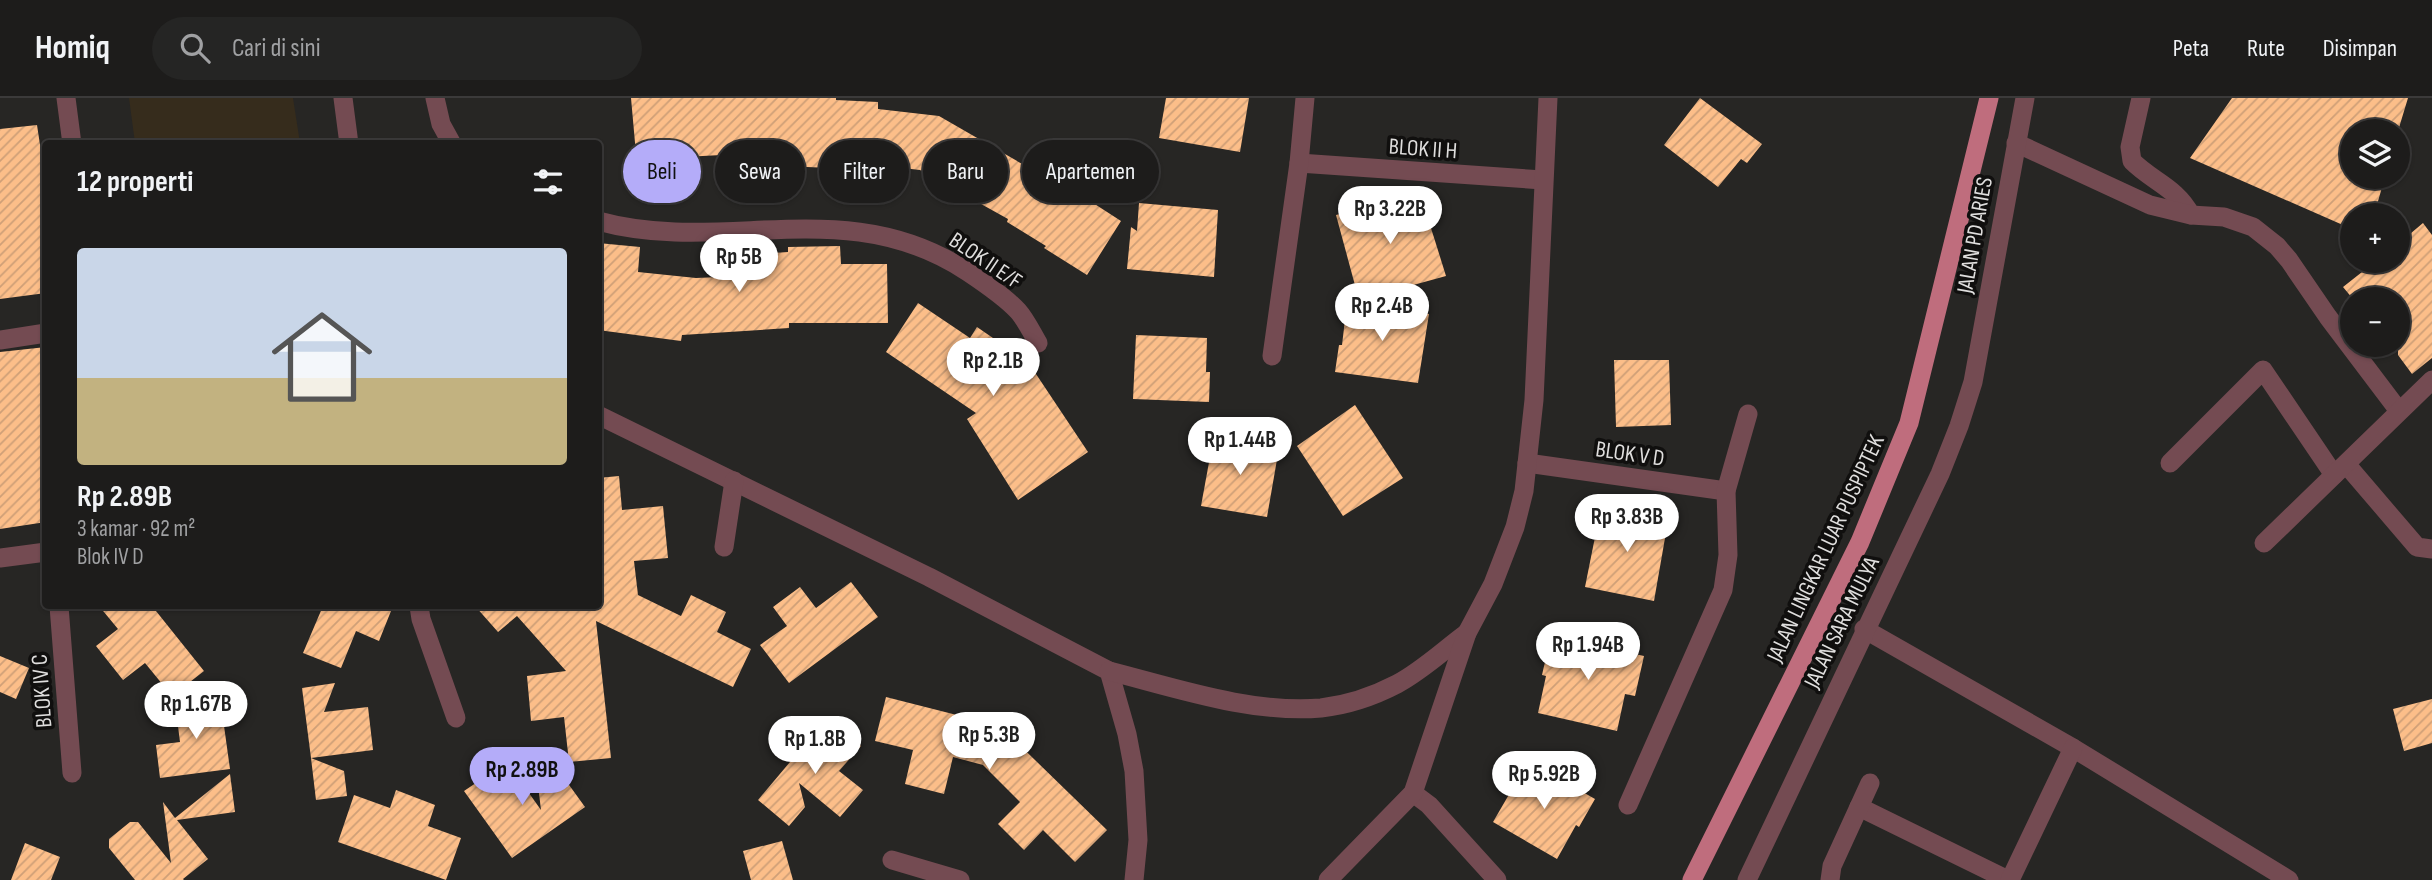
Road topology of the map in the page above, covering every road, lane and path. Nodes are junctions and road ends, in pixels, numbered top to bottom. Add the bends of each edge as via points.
1 (66, 98) edge
2 (343, 98) edge
3 (435, 98) edge
4 (1305, 98) edge
5 (1548, 98) edge
6 (1989, 98) edge
7 (2025, 98) edge
8 (2141, 98) edge
9 (71, 140) edge
10 (348, 140) edge
11 (450, 140) edge
12 (2016, 143) junction
13 (1299, 163) junction
14 (1543, 180) junction
15 (2191, 215) junction
16 (602, 222) edge
17 (42, 334) edge
18 (0, 340) edge
19 (1038, 343) dead end
20 (1272, 356) dead end
21 (2432, 380) edge
22 (1973, 382) joint
23 (2399, 411) junction
24 (1748, 414) dead end
25 (602, 417) edge
26 (1527, 463) junction
27 (2170, 463) dead end
28 (2340, 469) junction
29 (734, 481) junction
30 (1726, 491) junction
31 (2264, 543) dead end
32 (724, 548) dead end
33 (2432, 549) edge
34 (42, 553) edge
35 (0, 558) edge
36 (59, 609) edge
37 (419, 609) edge
38 (1864, 629) junction
39 (1467, 633) junction
40 (1110, 671) junction
41 (456, 718) dead end
42 (2073, 748) junction
43 (72, 773) dead end
44 (1870, 783) dead end
45 (1413, 793) junction
46 (1628, 804) dead end
47 (1859, 807) junction
48 (892, 860) dead end
49 (960, 880) edge
50 (1134, 880) edge
51 (1328, 880) edge
52 (1497, 880) edge
53 (1692, 880) edge
54 (1747, 880) edge
55 (1830, 880) edge
56 (2009, 880) edge
57 (2289, 880) edge

1 - 9 street
2 - 10 street
3 - 11 street
4 - 13 street
5 - 14 street
6 - 53 main road, JALAN LINGKAR LUAR PUSPIPTEK via 1909,423 1860,542
7 - 12 street, JALAN PD ARIES
8 - 15 street via 2130,147 2132,161 2167,186
12 - 15 street via 2150,205
12 - 22 street, JALAN PD ARIES
13 - 14 street, BLOK II H
13 - 20 street
14 - 26 street
15 - 23 street via 2239,221 2277,246
16 - 19 street, BLOK II E/F via 652,230 841,229 882,234 949,259 975,277 1018,311
17 - 18 street
21 - 23 street
22 - 38 street, JALAN SARA MULYA via 1940,474
23 - 28 street
24 - 30 street
25 - 29 street
26 - 30 street, BLOK V D
26 - 39 street via 1515,527
27 - 28 street via 2263,370
28 - 31 street
28 - 33 street via 2417,547
29 - 32 street
29 - 40 street
30 - 46 street via 1728,555 1723,590
34 - 35 street
36 - 43 street, BLOK IV C
37 - 41 street
38 - 42 street
38 - 54 street, JALAN SARA MULYA
39 - 40 street via 1400,683 1359,701 1322,708 1256,705
39 - 45 street
40 - 50 street via 1134,771 1138,840
42 - 56 street
42 - 57 street
44 - 47 street
45 - 51 street
45 - 52 street
47 - 55 street
47 - 56 street
48 - 49 street

